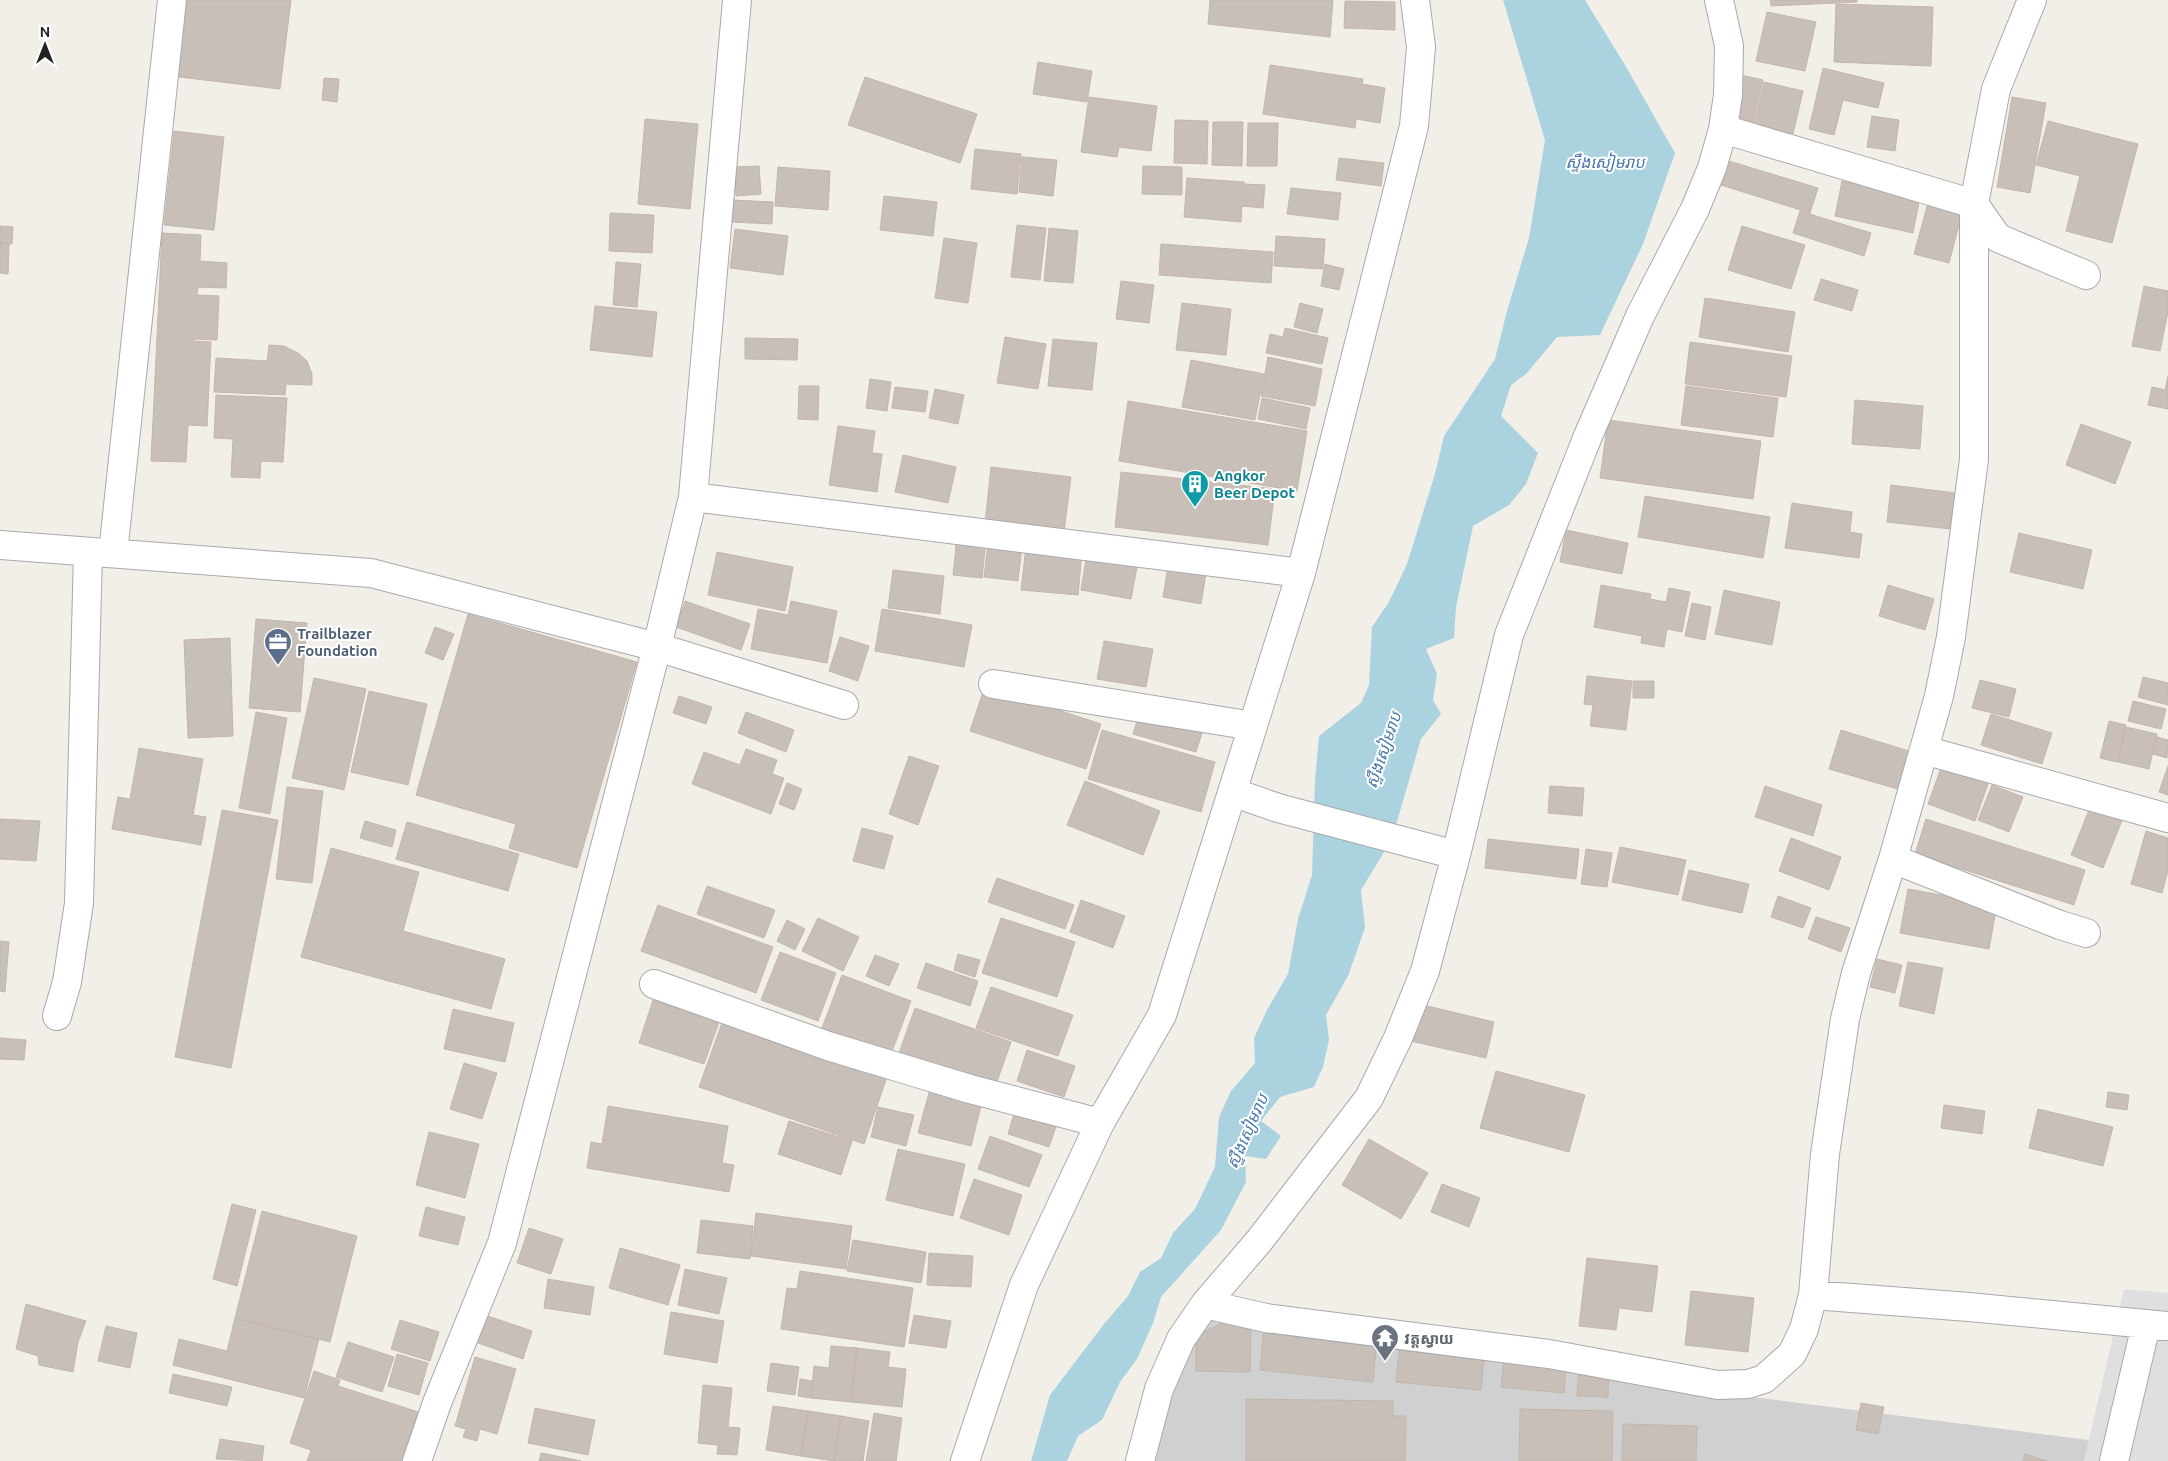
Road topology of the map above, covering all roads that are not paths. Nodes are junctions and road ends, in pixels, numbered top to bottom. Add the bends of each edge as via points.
1 (172, 0) edge
2 (737, 0) edge
3 (1415, 0) edge
4 (1720, 0) edge
5 (2032, 0) edge
6 (1723, 130) junction
7 (1974, 204) junction
8 (2086, 275) dead end
9 (693, 497) junction
10 (0, 545) edge
11 (101, 552) junction
12 (1300, 573) junction
13 (657, 647) junction
14 (993, 684) dead end
15 (844, 705) dead end
16 (1253, 726) junction
17 (1924, 750) junction
18 (1232, 792) junction
19 (2168, 818) edge
20 (1456, 855) junction
21 (1893, 859) junction
22 (2086, 933) dead end
23 (654, 984) dead end
24 (57, 1016) dead end
25 (1100, 1123) junction
26 (1812, 1295) junction
27 (1205, 1304) junction
28 (2157, 1326) edge
29 (416, 1461) edge
30 (965, 1461) edge
31 (1140, 1461) edge
32 (2114, 1461) edge

1 - 11 street
2 - 9 street
3 - 12 street via 1421,47 1414,126
4 - 6 street via 1729,46
5 - 7 street via 1996,89
6 - 7 street
6 - 20 street via 1695,209 1633,333 1509,635
7 - 8 street via 1998,238
7 - 17 street via 1974,459 1951,637
9 - 12 street
9 - 13 street
10 - 11 street
11 - 13 street via 371,573
11 - 24 street via 79,903 67,982
12 - 16 street
13 - 15 street
13 - 29 street via 502,1243
14 - 16 street
16 - 18 street
17 - 19 street
17 - 21 street
18 - 20 street via 1278,808
18 - 25 street via 1162,1015
20 - 27 street via 1425,971 1369,1098 1259,1241
21 - 22 street
21 - 26 street via 1845,1018 1825,1154
23 - 25 street via 828,1046 970,1089
25 - 30 street via 1024,1284
26 - 27 street via 1804,1329 1792,1354 1764,1379 1735,1385 1718,1385 1549,1354 1266,1318
26 - 28 street
27 - 31 street via 1181,1339 1159,1389
28 - 32 street

